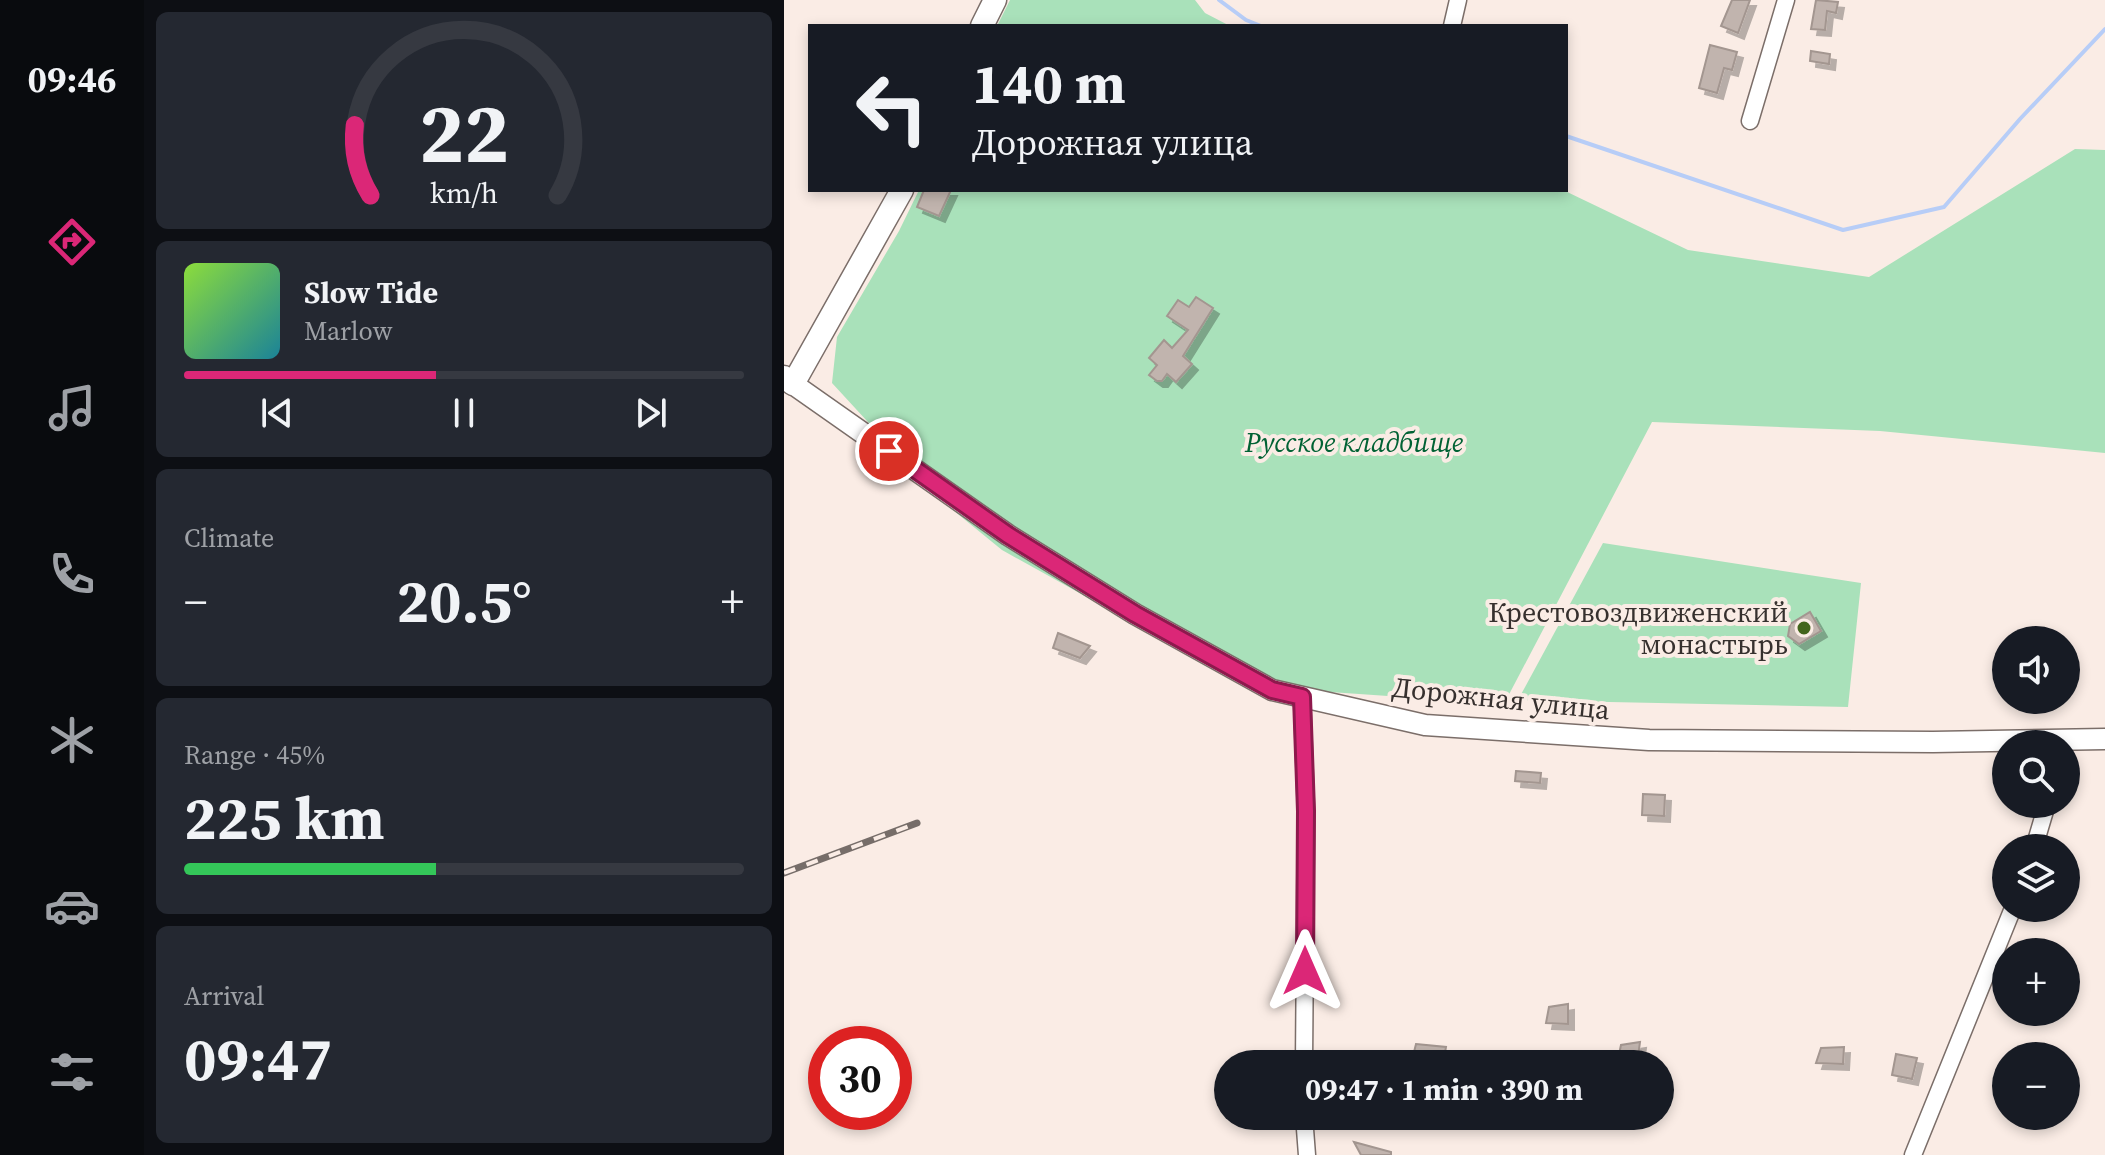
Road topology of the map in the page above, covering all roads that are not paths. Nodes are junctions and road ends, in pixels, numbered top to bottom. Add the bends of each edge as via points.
1 (995, 0) edge
2 (1458, 0) edge
3 (1786, 0) edge
4 (983, 24) edge
5 (1452, 24) edge
6 (1750, 121) dead end
7 (901, 192) edge
8 (789, 381) edge
9 (1302, 697) junction
10 (2105, 739) edge
11 (2080, 741) edge
12 (1992, 742) edge
13 (2007, 922) edge
14 (1304, 1050) edge
15 (1305, 1130) edge
16 (1307, 1155) edge
17 (1913, 1155) edge

1 - 4 main road
2 - 5 street
3 - 6 street
7 - 8 main road
8 - 9 street, Дорожная улица via 1008,535 1122,606 1272,690
9 - 12 street, Дорожная улица via 1425,725 1649,740
9 - 14 street
10 - 11 street, Дорожная улица
13 - 17 street
15 - 16 street

